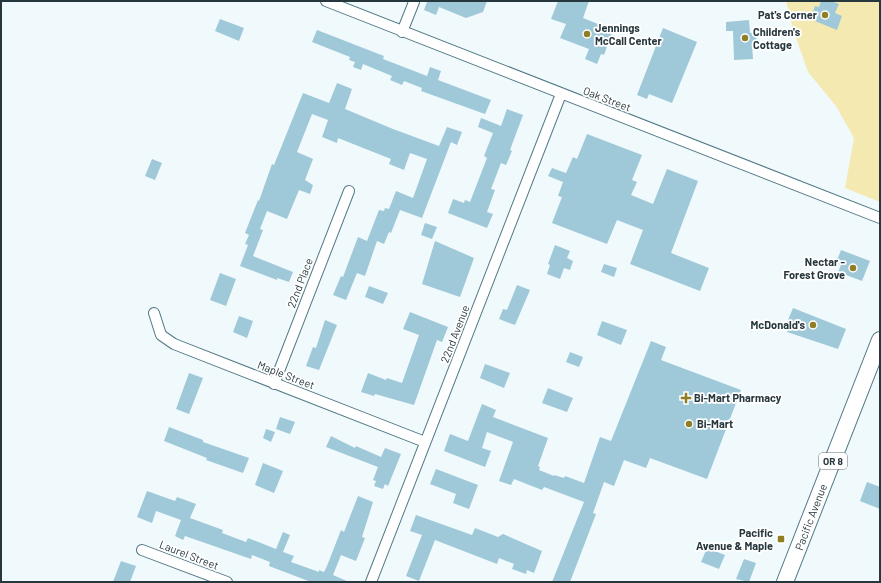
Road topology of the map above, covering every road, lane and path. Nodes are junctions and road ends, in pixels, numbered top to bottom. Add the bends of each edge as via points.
1 (326, 1) edge
2 (413, 1) edge
3 (402, 32) junction
4 (560, 94) junction
5 (349, 191) dead end
6 (880, 218) edge
7 (154, 313) dead end
8 (880, 340) edge
9 (274, 384) junction
10 (425, 442) junction
11 (142, 550) dead end
12 (221, 581) edge
13 (371, 582) edge
14 (785, 582) edge

1 - 3 street, Oak Street
2 - 3 street
3 - 4 street, Oak Street
4 - 6 street, Oak Street
4 - 10 street, 22nd Avenue
5 - 9 street, 22nd Place
7 - 9 street, Maple Street via 161,335 174,344
8 - 14 main road, Pacific Avenue / OR 8
9 - 10 street, Maple Street
10 - 13 street, 22nd Avenue
11 - 12 street, Laurel Street

